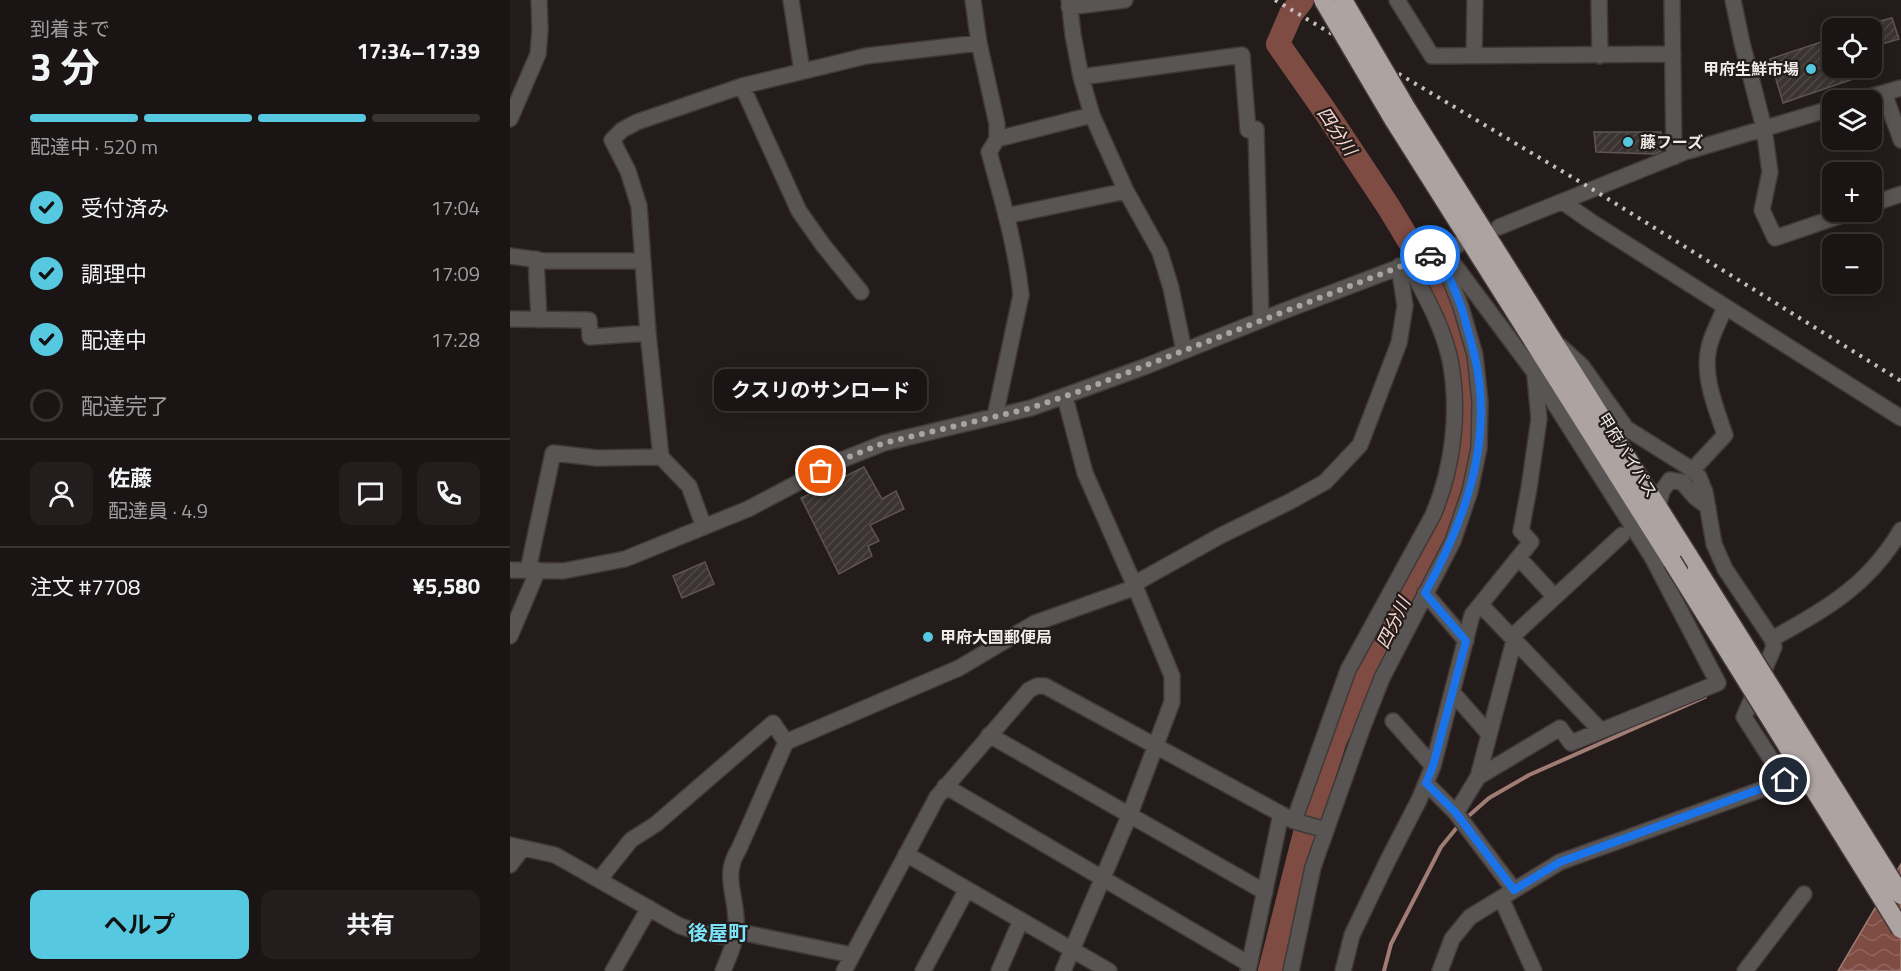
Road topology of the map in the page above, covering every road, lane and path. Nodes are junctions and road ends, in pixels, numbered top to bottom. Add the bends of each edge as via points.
1 (539, 0) edge
2 (791, 0) edge
3 (973, 0) edge
4 (1125, 0) edge
5 (1323, 0) edge
6 (1343, 0) edge
7 (1397, 0) edge
8 (1475, 0) edge
9 (1599, 0) edge
10 (1672, 0) edge
11 (1733, 0) edge
12 (1069, 3) edge
13 (979, 43) junction
14 (1673, 54) junction
15 (1474, 56) junction
16 (1600, 56) junction
17 (802, 71) junction
18 (1081, 77) junction
19 (742, 86) junction
20 (1901, 88) edge
21 (1884, 93) joint
22 (1822, 111) edge
23 (1400, 114) junction
24 (1092, 115) junction
25 (510, 119) edge
26 (1764, 128) junction
27 (997, 139) junction
28 (1901, 140) edge
29 (1674, 157) junction
30 (1126, 191) junction
31 (1901, 194) edge
32 (1882, 201) edge
33 (1563, 202) junction
34 (1006, 216) junction
35 (1822, 222) edge
36 (1499, 228) dead end
37 (1447, 252) junction
38 (510, 256) edge
39 (536, 260) junction
40 (642, 261) junction
41 (1404, 264) junction
42 (861, 292) dead end
43 (1725, 307) junction
44 (510, 319) edge
45 (539, 320) junction
46 (1261, 320) junction
47 (648, 333) junction
48 (1551, 338) junction
49 (1184, 351) junction
50 (1535, 373) junction
51 (1065, 397) junction
52 (995, 416) junction
53 (1901, 418) edge
54 (661, 458) junction
55 (1697, 465) dead end
56 (1658, 507) junction
57 (1708, 507) junction
58 (704, 527) junction
59 (1901, 530) edge
60 (1622, 535) dead end
61 (1519, 558) junction
62 (510, 570) edge
63 (533, 570) junction
64 (1135, 585) junction
65 (1425, 593) junction
66 (1555, 597) junction
67 (1481, 605) junction
68 (510, 636) edge
69 (1514, 639) junction
70 (1772, 639) junction
71 (1466, 641) junction
72 (1452, 692) junction
73 (1394, 721) dead end
74 (1600, 731) junction
75 (1489, 734) junction
76 (989, 735) junction
77 (786, 742) junction
78 (1156, 746) junction
79 (1433, 766) junction
80 (1478, 777) junction
81 (1426, 783) junction
82 (945, 786) junction
83 (1847, 810) junction
84 (1130, 814) junction
85 (1456, 814) junction
86 (1291, 819) junction
87 (1323, 830) junction
88 (516, 846) edge
89 (906, 854) junction
90 (510, 865) edge
91 (1103, 878) junction
92 (1901, 879) edge
93 (599, 880) junction
94 (967, 889) junction
95 (1265, 892) junction
96 (1507, 894) junction
97 (1804, 894) dead end
98 (1901, 895) edge
99 (649, 908) junction
100 (1021, 920) junction
101 (1901, 929) edge
102 (735, 935) junction
103 (1072, 950) junction
104 (852, 955) junction
105 (1249, 967) edge
106 (613, 971) edge
107 (723, 971) edge
108 (844, 971) edge
109 (923, 971) edge
110 (999, 971) edge
111 (1063, 971) edge
112 (1109, 971) edge
113 (1291, 971) edge
114 (1343, 971) edge
115 (1440, 971) edge
116 (1534, 971) edge
117 (1745, 971) edge

1 - 25 street via 538,54
2 - 17 street
3 - 13 street
4 - 12 street
5 - 23 highway, 甲府バイパス, bridge
6 - 23 highway, 甲府バイパス, bridge
7 - 15 street via 1432,56
8 - 15 street
9 - 16 street
10 - 14 street
11 - 26 street
12 - 18 street
13 - 17 street via 866,56
13 - 27 street
14 - 16 street
14 - 29 street
15 - 16 street
17 - 19 street
18 - 24 street
18 - 46 street via 1242,56 1248,130 1256,129
19 - 40 street via 636,122 612,140 628,171 639,206
19 - 42 street via 800,211
20 - 21 street
21 - 28 street
22 - 26 street
23 - 48 highway, 甲府バイパス
23 - 101 highway, 甲府バイパス, bridge
24 - 27 street
24 - 30 street
26 - 29 street
26 - 35 street via 1770,172 1762,210 1775,238
27 - 34 street via 989,152
29 - 33 street
30 - 34 street
30 - 49 street via 1160,252
31 - 32 street
33 - 36 street
33 - 43 street
34 - 52 street via 1021,295
37 - 41 street
37 - 50 street
37 - 65 street via 1445,266 1474,355 1480,401 1479,448 1453,541
38 - 39 street
39 - 40 street
39 - 45 street
40 - 47 street
41 - 46 street
41 - 64 street via 1405,306 1399,344 1360,445 1325,482
41 - 86 street via 1432,308 1450,359 1455,404 1450,455 1433,514 1348,670
43 - 53 street
43 - 55 street via 1709,346 1707,364 1712,396 1725,435
44 - 45 street
45 - 47 street via 589,320 590,337
46 - 49 street
47 - 54 street
48 - 56 highway, 甲府バイパス
48 - 57 street via 1582,366 1626,428 1699,477
49 - 51 street
50 - 61 street via 1539,419 1521,531 1531,542
50 - 74 street via 1652,558 1718,683
51 - 52 street
51 - 64 street via 1085,473
52 - 58 street via 884,443
54 - 58 street via 689,486
54 - 63 street via 553,453
56 - 57 street via 1670,480 1682,482
56 - 83 highway, 甲府バイパス, bridge
57 - 70 street via 1714,544 1725,569
58 - 63 street via 625,559 573,569
59 - 70 street via 1890,549 1846,594
60 - 66 street
61 - 66 street
61 - 67 street
62 - 63 street
63 - 68 street
64 - 77 street via 1035,623 959,668
64 - 78 street via 1172,676 1172,702
65 - 71 street
65 - 87 street via 1382,678
66 - 69 street
67 - 69 street
67 - 71 street via 1473,615
69 - 74 street
69 - 75 street
70 - 96 street via 1774,647 1744,717 1785,780 1560,862
71 - 72 street
72 - 75 street
72 - 79 street
73 - 79 street
74 - 80 street via 1571,743 1560,728
75 - 80 street
76 - 78 street via 1029,690 1045,686
76 - 82 street
76 - 84 street
77 - 93 street via 773,723 656,824 631,840
77 - 102 street via 732,860
78 - 84 street
78 - 86 street
79 - 81 street
80 - 85 street
81 - 85 street
81 - 114 street via 1352,935
82 - 89 street
82 - 91 street
83 - 92 highway, bridge
83 - 98 highway, 甲府バイパス, bridge
84 - 91 street
84 - 95 street
85 - 96 street
86 - 87 street
86 - 95 street
87 - 113 street
88 - 90 street
88 - 93 street via 555,855
89 - 94 street
89 - 104 street
91 - 103 street
91 - 105 street
93 - 99 street
94 - 100 street
94 - 109 street
95 - 105 street
96 - 115 street via 1470,917 1452,939
96 - 116 street
97 - 117 street
99 - 102 street via 680,926 706,934
99 - 106 street
100 - 103 street
100 - 110 street
102 - 104 street
102 - 107 street
103 - 111 street
103 - 112 street
104 - 108 street

